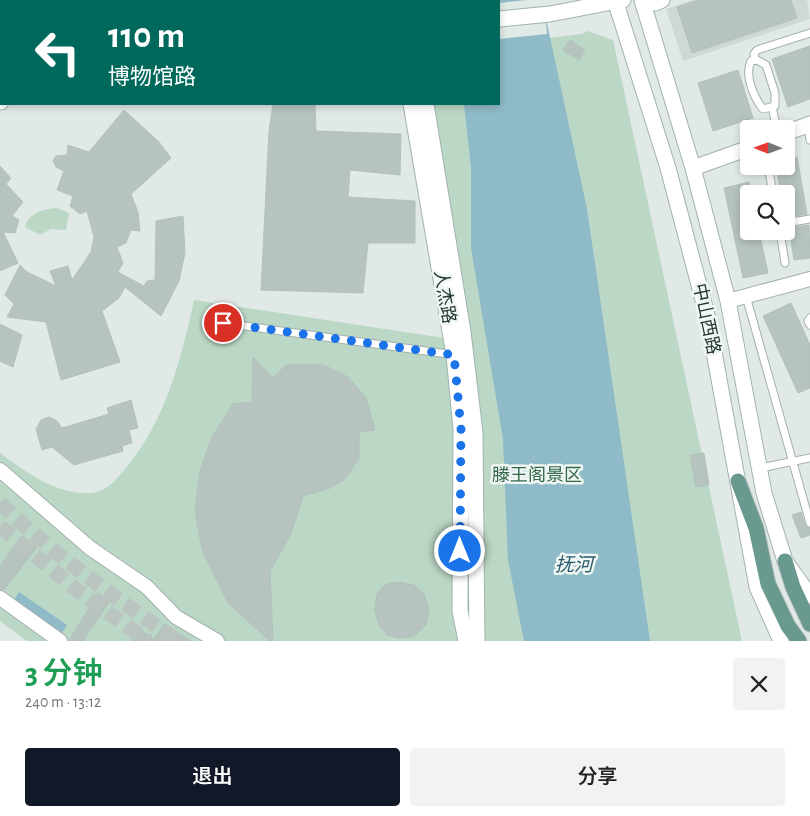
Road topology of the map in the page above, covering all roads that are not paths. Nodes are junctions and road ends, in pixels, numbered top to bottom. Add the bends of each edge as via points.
1 (642, 0) edge
2 (650, 0) edge
3 (662, 0) edge
4 (618, 1) edge
5 (500, 20) edge
6 (810, 33) edge
7 (755, 60) junction
8 (411, 105) edge
9 (426, 105) edge
10 (772, 108) junction
11 (775, 120) edge
12 (809, 124) edge
13 (795, 129) edge
14 (810, 140) edge
15 (740, 151) edge
16 (693, 168) junction
17 (810, 219) edge
18 (795, 222) edge
19 (782, 240) edge
20 (786, 263) dead end
21 (809, 282) edge
22 (746, 296) junction
23 (728, 301) junction
24 (810, 318) edge
25 (223, 323) dead end
26 (810, 325) edge
27 (460, 356) junction
28 (810, 458) edge
29 (792, 462) junction
30 (759, 468) junction
31 (0, 470) edge
32 (738, 481) junction
33 (810, 523) edge
34 (785, 561) junction
35 (810, 596) edge
36 (0, 598) edge
37 (810, 624) edge
38 (60, 641) edge
39 (217, 641) edge
40 (466, 641) edge
41 (477, 641) edge
42 (781, 641) edge
43 (799, 641) edge

1 - 16 main road, 中山西路
2 - 3 main road
4 - 5 main road
4 - 32 main road, 中山西路 via 668,168 708,319
6 - 7 lane via 757,50
7 - 10 lane via 766,65 777,101
7 - 10 lane via 749,65 748,73 758,102 763,108
8 - 27 main road, 人杰路
9 - 27 main road, 人杰路
10 - 11 lane
12 - 13 main road
12 - 14 lane
15 - 16 main road
16 - 23 main road, 中山西路
17 - 18 lane
19 - 20 lane
21 - 22 street
22 - 23 street
22 - 29 lane
23 - 30 main road, 中山西路
24 - 26 lane
25 - 27 lane
27 - 40 main road, 人杰路 via 460,611
27 - 41 main road, 人杰路 via 475,433
28 - 29 lane
29 - 30 lane
29 - 33 lane
30 - 34 main road, 中山西路
31 - 39 street via 90,548 147,587 176,617
32 - 42 main road, 中山西路 via 757,587
32 - 43 main road via 756,528 768,584
34 - 35 main road, 中山西路
34 - 37 main road
36 - 38 street

